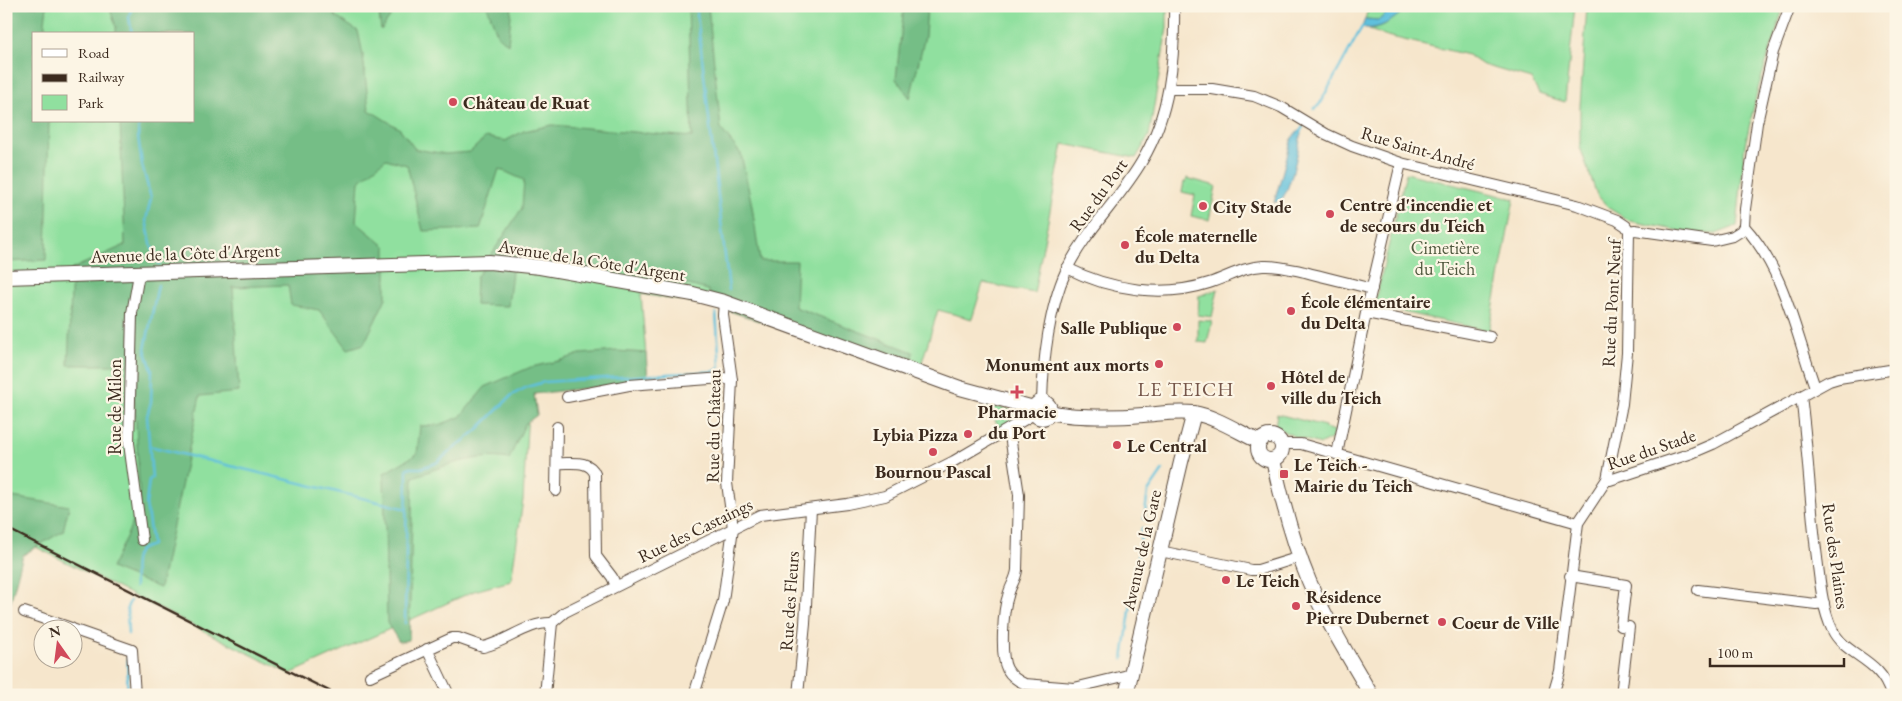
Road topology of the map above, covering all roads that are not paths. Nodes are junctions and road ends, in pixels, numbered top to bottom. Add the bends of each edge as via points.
1 (1174, 6) edge
2 (1790, 6) edge
3 (1169, 88) junction
4 (1401, 163) junction
5 (1744, 226) junction
6 (1630, 231) junction
7 (1068, 268) junction
8 (139, 274) junction
9 (6, 277) edge
10 (1372, 289) junction
11 (724, 302) junction
12 (1366, 313) junction
13 (1490, 337) dead end
14 (1896, 368) edge
15 (732, 380) junction
16 (1816, 387) junction
17 (1801, 396) junction
18 (567, 397) dead end
19 (1040, 409) junction
20 (1194, 414) junction
21 (557, 427) dead end
22 (1009, 429) junction
23 (1260, 442) junction
24 (1282, 444) junction
25 (1336, 454) junction
26 (1273, 460) junction
27 (557, 463) junction
28 (1607, 479) junction
29 (556, 490) dead end
30 (811, 509) junction
31 (1578, 523) junction
32 (733, 528) junction
33 (142, 540) dead end
34 (1160, 551) junction
35 (1300, 557) junction
36 (1570, 576) junction
37 (616, 586) junction
38 (1698, 590) dead end
39 (1824, 603) junction
40 (24, 612) dead end
41 (41, 618) edge
42 (552, 623) junction
43 (82, 632) edge
44 (427, 649) junction
45 (370, 676) dead end
46 (1131, 676) junction
47 (135, 695) edge
48 (449, 695) edge
49 (545, 695) edge
50 (694, 695) edge
51 (798, 695) edge
52 (1126, 695) edge
53 (1372, 695) edge
54 (1553, 695) edge
55 (1621, 695) edge
56 (1891, 695) edge

1 - 3 street, Rue du Port
2 - 5 street via 1773,52 1757,123
3 - 4 street, Rue Saint-André via 1225,91 1264,100 1343,142
3 - 7 street, Rue du Port via 1161,121 1142,162
4 - 6 street, Rue Saint-André via 1577,205 1617,220
4 - 10 street
5 - 6 street, Rue du Pont Neuf via 1733,236 1712,241
5 - 16 street via 1756,238 1785,296
6 - 28 street, Rue du Pont Neuf via 1627,353 1622,404
7 - 10 street via 1103,282 1137,290 1199,286 1244,268 1265,265
7 - 19 street, Rue du Port via 1051,323
8 - 9 main road, Avenue de la Côte d'Argent
8 - 11 main road, Avenue de la Côte d'Argent via 504,263
8 - 33 street, Rue de Milon via 132,313 129,444
10 - 12 street
11 - 15 street, Rue du Château
11 - 19 main road, Avenue de la Côte d'Argent via 960,388
12 - 13 street
12 - 25 street
14 - 16 street, Rue du Stade via 1839,378
15 - 18 street via 723,378 629,386
15 - 32 street, Rue du Château via 727,483
16 - 17 street, Rue du Stade
17 - 28 street, Rue du Stade via 1706,447
17 - 39 street, Rue des Plaines
19 - 20 main road, Avenue de la Côte d'Argent via 1066,414 1114,416 1171,412
19 - 22 street, Rue des Castaings
20 - 23 main road, Avenue de la Côte d'Argent via 1218,421
20 - 34 main road, Avenue de la Gare
21 - 27 street
22 - 30 street, Rue des Castaings via 885,496
22 - 46 street via 1020,509 1016,578 1007,597 1004,622 1003,654 1008,670 1025,684 1074,688
23 - 24 main road via 1273,436
23 - 26 main road via 1259,454 1265,460
24 - 25 street via 1301,444
24 - 26 main road via 1281,454
25 - 31 street
26 - 35 main road
27 - 29 street
27 - 37 street via 585,464 594,469 596,556
28 - 31 street, Rue du Stade
30 - 32 street, Rue des Castaings via 766,514
30 - 51 street, Rue des Fleurs
31 - 36 street
32 - 37 street, Rue des Castaings
32 - 50 street, Rue du Château via 723,601
34 - 35 street via 1251,570
34 - 46 main road, Avenue de la Gare
35 - 53 main road via 1324,613
36 - 54 street via 1567,622
36 - 55 street via 1626,585 1620,626 1629,627
37 - 42 street, Rue des Castaings via 565,612
38 - 39 street
39 - 56 street, Rue des Plaines via 1837,638 1880,671
40 - 41 street
42 - 44 street via 544,622 483,647 455,638
42 - 49 street
43 - 47 street via 132,650
44 - 45 street
44 - 48 street
46 - 52 main road, Avenue de la Gare

